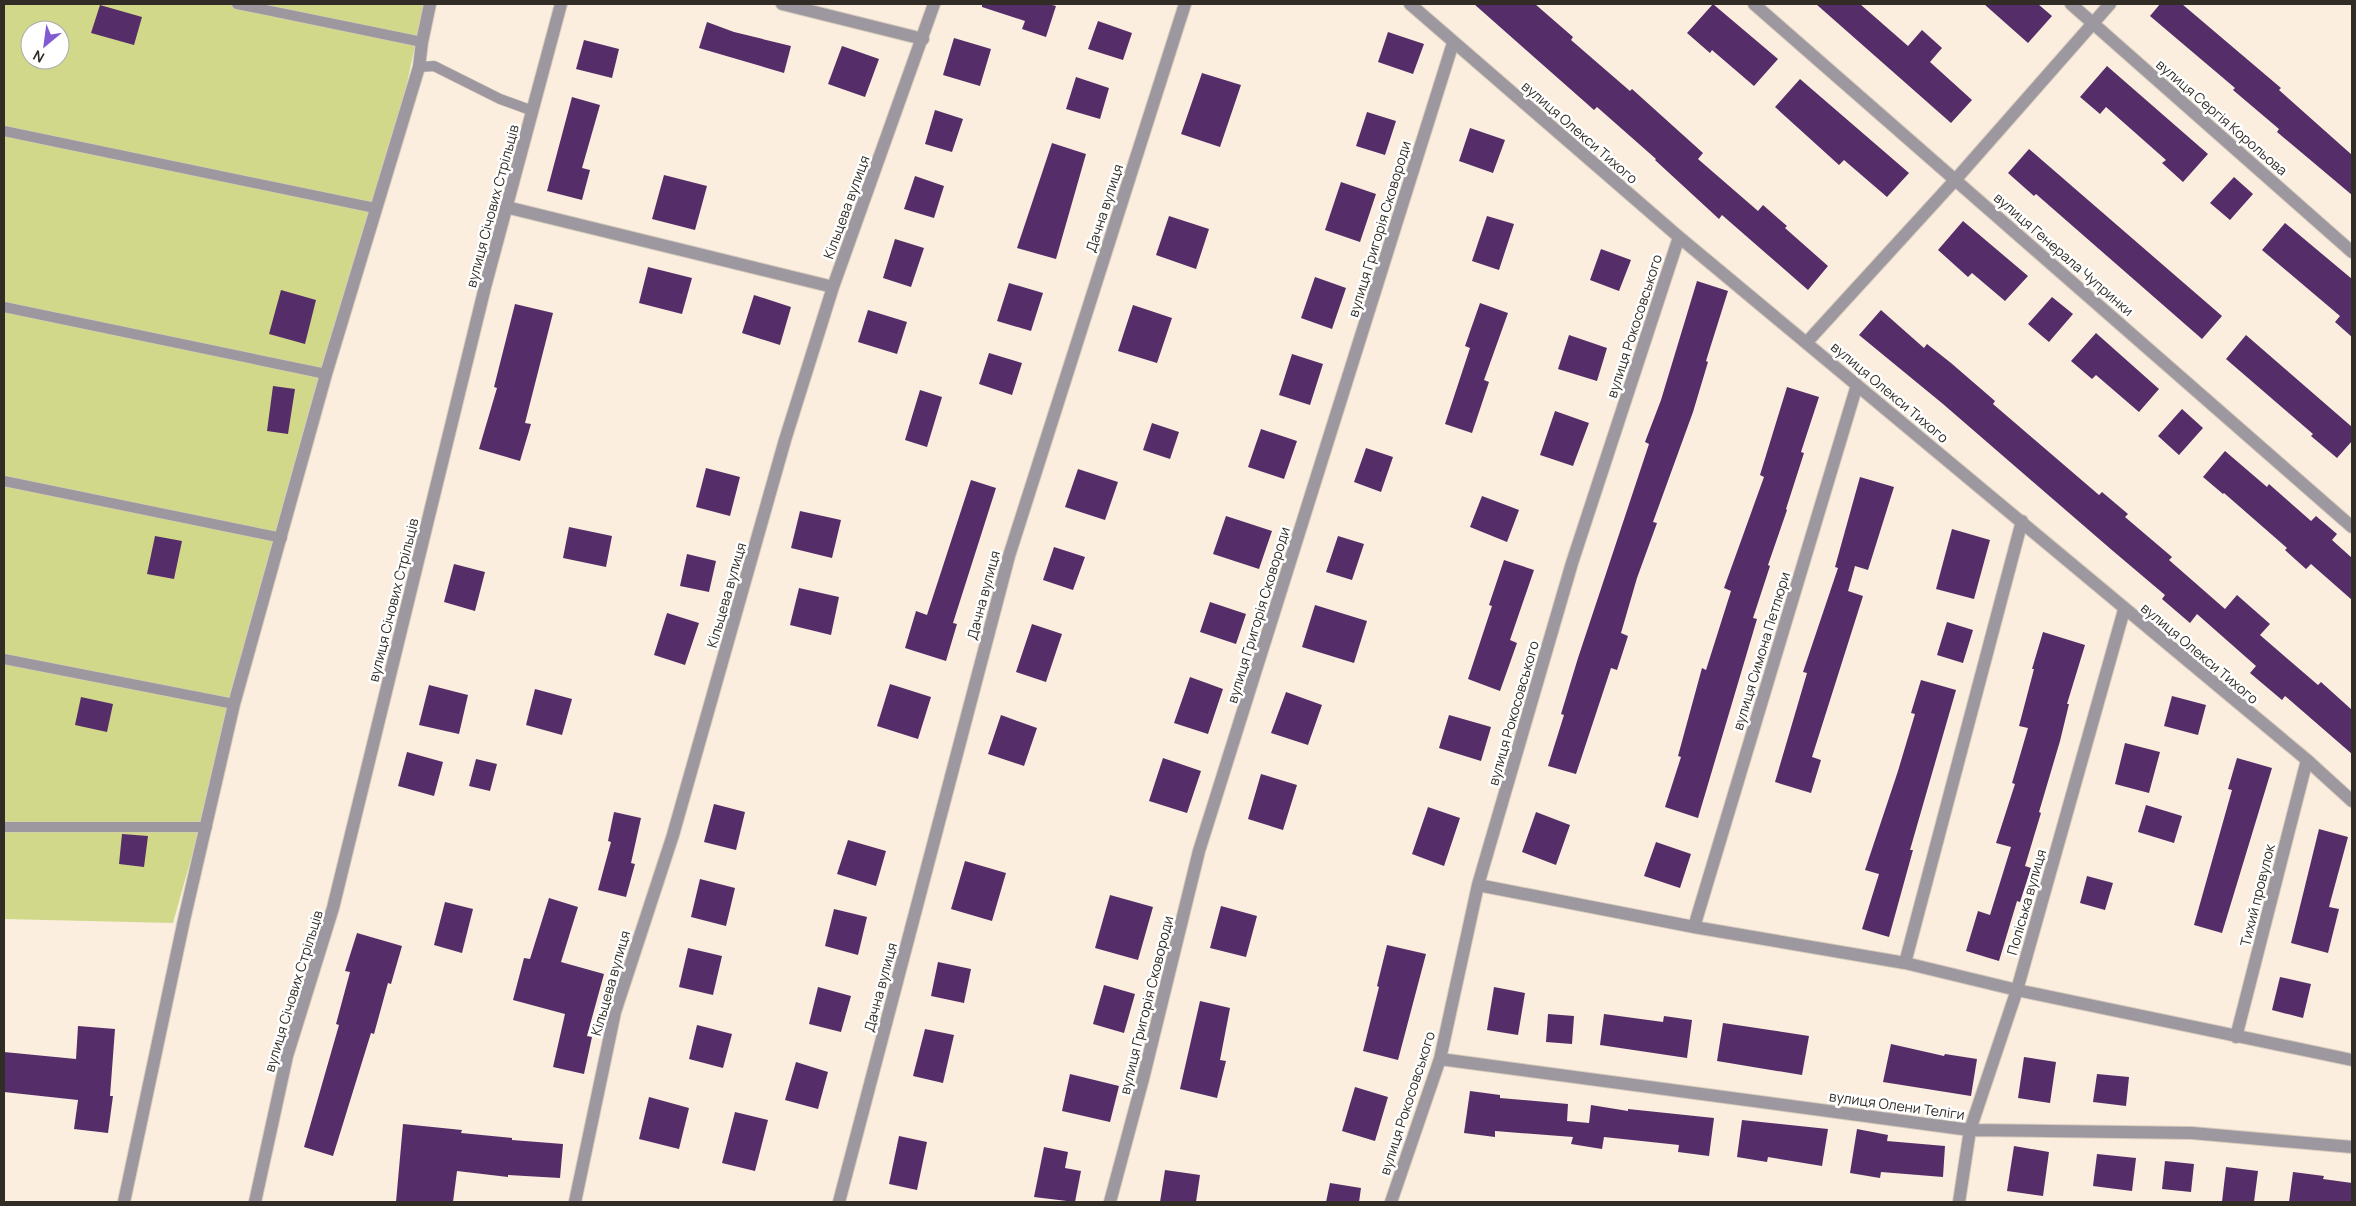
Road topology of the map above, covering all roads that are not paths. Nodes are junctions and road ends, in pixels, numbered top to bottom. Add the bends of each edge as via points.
1 (237, 4) edge
2 (430, 4) edge
3 (561, 4) edge
4 (782, 4) edge
5 (934, 4) edge
6 (1185, 4) edge
7 (1410, 4) edge
8 (1754, 4) edge
9 (2071, 4) edge
10 (2110, 4) edge
11 (2093, 23) junction
12 (923, 39) junction
13 (422, 42) junction
14 (1453, 43) junction
15 (419, 67) junction
16 (533, 111) junction
17 (4, 132) edge
18 (1956, 180) junction
19 (506, 207) junction
20 (375, 208) junction
21 (1679, 237) junction
22 (2352, 252) edge
23 (833, 287) junction
24 (4, 307) edge
25 (1806, 342) junction
26 (326, 374) junction
27 (1857, 384) junction
28 (4, 481) edge
29 (2022, 521) junction
30 (2352, 527) edge
31 (282, 538) junction
32 (2124, 610) junction
33 (4, 659) edge
34 (234, 704) junction
35 (2307, 760) junction
36 (2352, 801) edge
37 (4, 827) edge
38 (207, 827) junction
39 (1478, 885) junction
40 (1694, 927) junction
41 (1905, 963) junction
42 (2017, 990) junction
43 (2236, 1037) junction
44 (1440, 1059) junction
45 (2352, 1060) edge
46 (1970, 1130) junction
47 (2352, 1147) edge
48 (124, 1202) edge
49 (255, 1202) edge
50 (575, 1202) edge
51 (839, 1202) edge
52 (1110, 1202) edge
53 (1391, 1202) edge
54 (1959, 1202) edge

1 - 13 lane
2 - 13 street
3 - 16 street, вулиця Січових Стрільців
4 - 12 street
5 - 12 street, Кільцева вулиця
6 - 51 street, Дачна вулиця via 1009,556
7 - 14 street, вулиця Олекси Тихого
8 - 18 street, вулиця Генерала Чупринки
9 - 11 street, вулиця Сергія Корольова
10 - 11 street
11 - 18 street
11 - 22 street, вулиця Сергія Корольова
12 - 23 street, Кільцева вулиця
13 - 15 street
14 - 21 street, вулиця Олекси Тихого
14 - 52 street, вулиця Григорія Сковороди via 1200,851
15 - 16 lane via 434,66 500,100
15 - 20 street
16 - 19 street, вулиця Січових Стрільців
17 - 20 lane
18 - 25 street
18 - 30 street, вулиця Генерала Чупринки
19 - 23 street
19 - 49 street, вулиця Січових Стрільців via 334,908 286,1056
20 - 26 street
21 - 25 street, вулиця Олекси Тихого
21 - 39 street, вулиця Рокосовського via 1572,563
23 - 50 street, Кільцева вулиця via 672,835 615,1012
24 - 26 lane
25 - 27 street, вулиця Олекси Тихого
26 - 31 street
27 - 29 street, вулиця Олекси Тихого
27 - 40 street, вулиця Симона Петлюри
28 - 31 lane
29 - 32 street, вулиця Олекси Тихого
29 - 41 street
31 - 34 street
32 - 35 street, вулиця Олекси Тихого
32 - 42 street, Поліська вулиця
33 - 34 lane
34 - 38 street
35 - 36 street, вулиця Олекси Тихого
35 - 43 street, Тихий провулок
37 - 38 lane
38 - 48 street
39 - 40 street
39 - 44 street, вулиця Рокосовського
40 - 41 street
41 - 42 street
42 - 43 street
42 - 46 street, Поліська вулиця
43 - 45 street
44 - 46 street, вулиця Олени Теліги
44 - 53 street, вулиця Рокосовського
46 - 47 street, вулиця Олени Теліги via 2192,1133
46 - 54 street, Поліська вулиця

